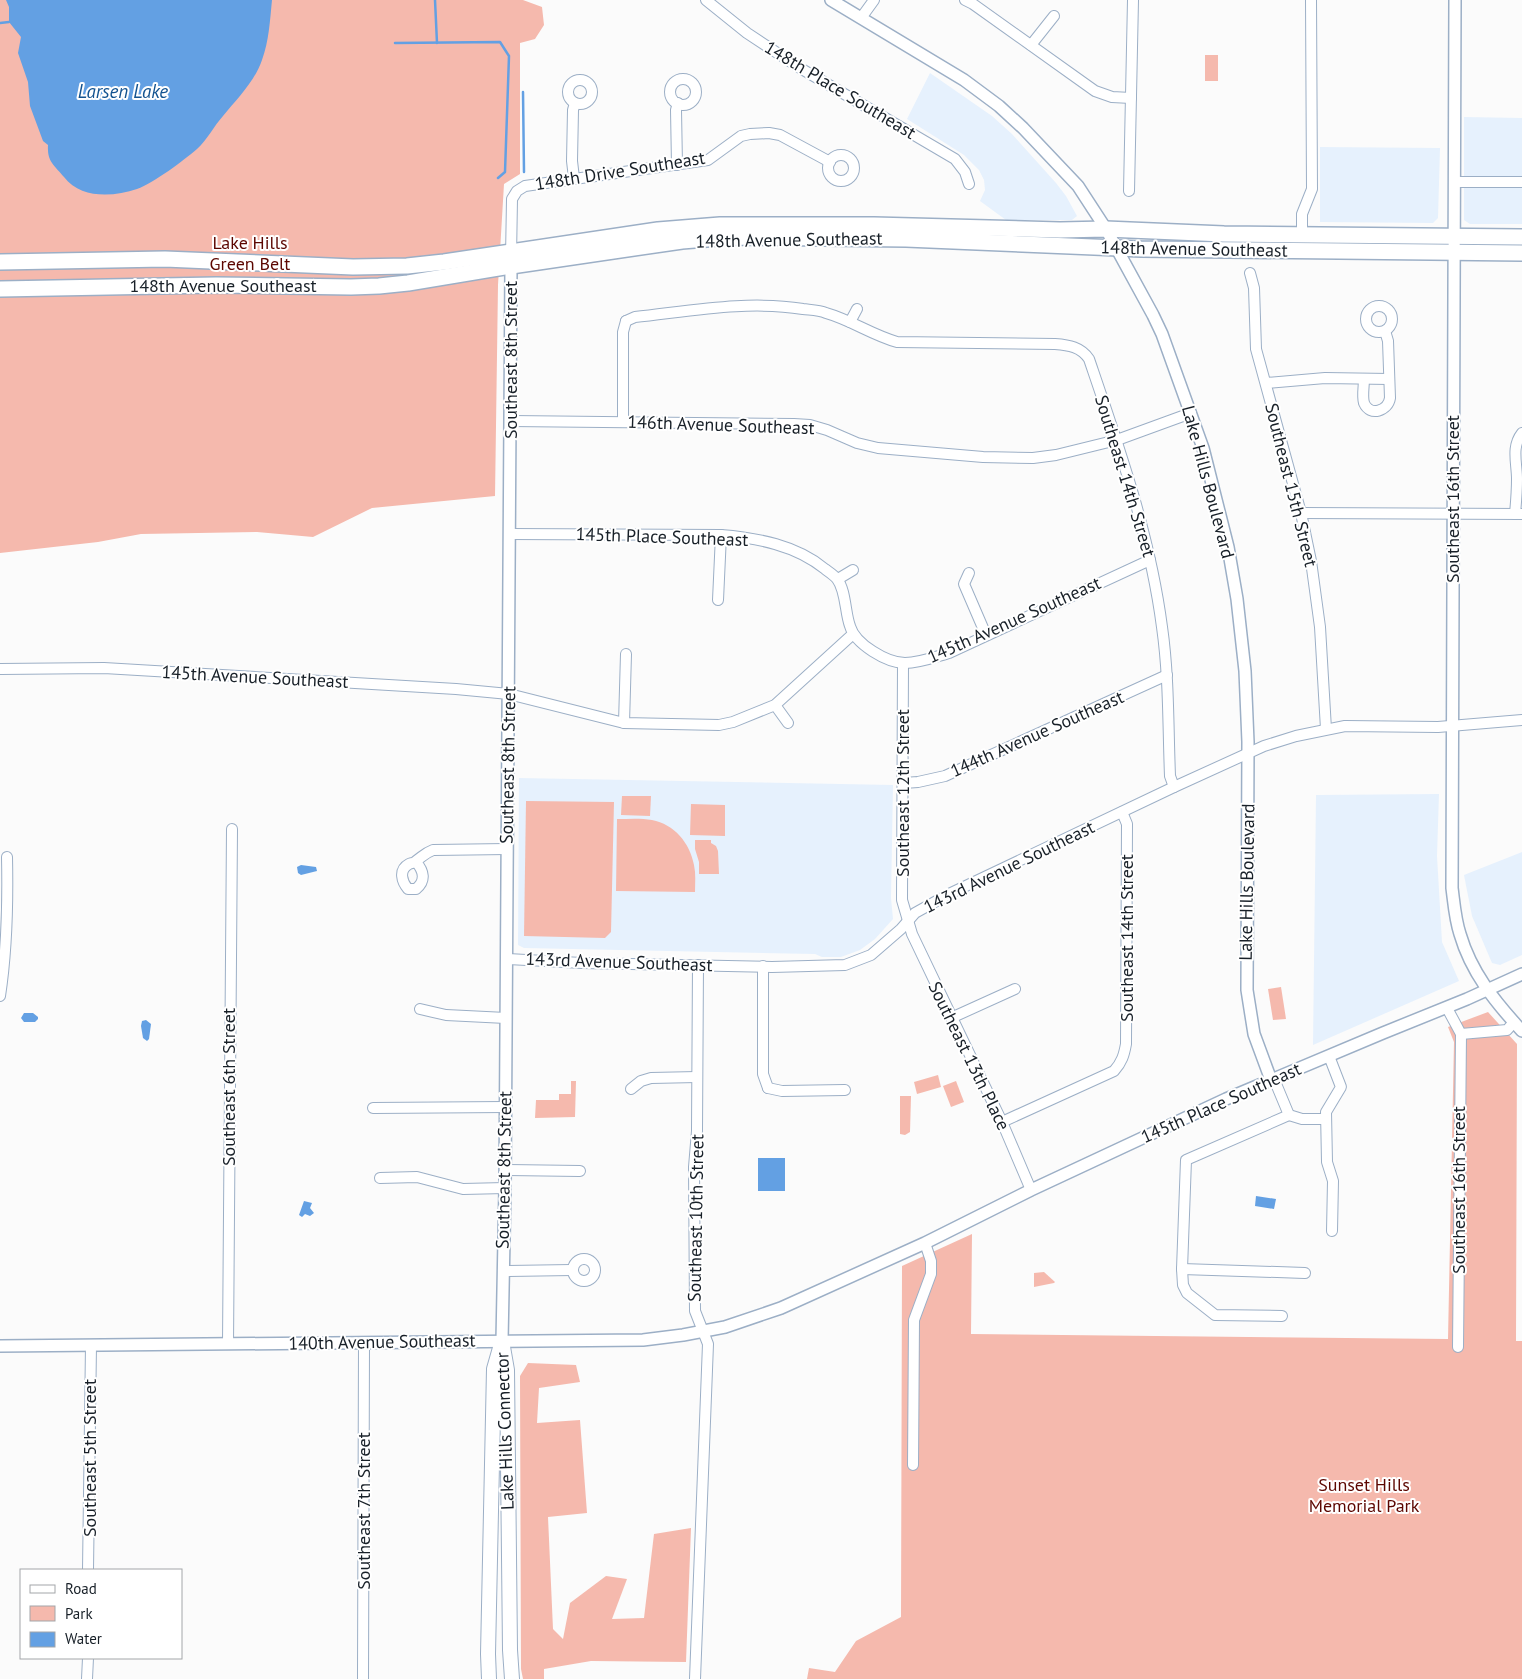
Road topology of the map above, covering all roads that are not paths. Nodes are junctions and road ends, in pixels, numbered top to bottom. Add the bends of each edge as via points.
1 (706, 0) edge
2 (831, 0) edge
3 (874, 0) edge
4 (966, 0) edge
5 (1132, 0) edge
6 (1311, 0) edge
7 (1455, 0) edge
8 (1054, 16) dead end
9 (861, 18) junction
10 (1031, 45) junction
11 (1131, 98) junction
12 (575, 103) dead end
13 (678, 104) dead end
14 (830, 162) dead end
15 (677, 165) junction
16 (574, 178) junction
17 (1454, 182) junction
18 (1522, 182) edge
19 (969, 184) dead end
20 (517, 190) joint
21 (1129, 191) dead end
22 (1106, 229) junction
23 (1224, 234) junction
24 (1302, 234) junction
25 (1453, 237) junction
26 (1522, 238) edge
27 (1075, 245) junction
28 (1116, 248) junction
29 (1453, 252) junction
30 (1522, 253) edge
31 (511, 258) junction
32 (238, 261) junction
33 (0, 262) edge
34 (1250, 273) dead end
35 (216, 285) junction
36 (0, 288) edge
37 (857, 309) dead end
38 (850, 322) junction
39 (1385, 331) dead end
40 (1364, 379) junction
41 (1389, 379) junction
42 (1266, 383) junction
43 (1191, 413) junction
44 (511, 421) junction
45 (623, 422) junction
46 (1522, 433) edge
47 (1117, 440) junction
48 (1301, 513) junction
49 (1452, 514) junction
50 (1519, 514) edge
51 (510, 534) junction
52 (721, 535) junction
53 (1150, 560) junction
54 (853, 570) dead end
55 (969, 573) dead end
56 (838, 579) junction
57 (718, 600) dead end
58 (853, 634) junction
59 (986, 635) junction
60 (626, 654) dead end
61 (903, 663) junction
62 (0, 669) edge
63 (1167, 675) junction
64 (509, 694) junction
65 (775, 705) junction
66 (1522, 720) edge
67 (624, 723) junction
68 (788, 723) dead end
69 (1452, 726) junction
70 (1326, 729) junction
71 (1248, 754) junction
72 (904, 783) junction
73 (1174, 786) junction
74 (1122, 812) junction
75 (232, 829) dead end
76 (507, 849) junction
77 (7, 857) dead end
78 (416, 862) dead end
79 (908, 921) junction
80 (506, 958) junction
81 (698, 965) junction
82 (763, 966) junction
83 (1522, 974) edge
84 (1015, 989) dead end
85 (1488, 990) junction
86 (0, 996) edge
87 (1447, 1008) junction
88 (420, 1009) dead end
89 (506, 1018) junction
90 (951, 1018) junction
91 (1518, 1026) edge
92 (1461, 1034) junction
93 (1329, 1056) junction
94 (697, 1077) junction
95 (1272, 1080) junction
96 (631, 1089) dead end
97 (845, 1090) dead end
98 (505, 1107) junction
99 (373, 1108) dead end
100 (1289, 1115) junction
101 (1326, 1119) junction
102 (1002, 1122) junction
103 (505, 1170) junction
104 (580, 1171) dead end
105 (380, 1178) dead end
106 (505, 1188) junction
107 (1031, 1190) junction
108 (1332, 1231) dead end
109 (925, 1243) junction
110 (1182, 1269) junction
111 (572, 1270) dead end
112 (503, 1271) junction
113 (1306, 1273) dead end
114 (1282, 1316) dead end
115 (702, 1332) junction
116 (502, 1341) junction
117 (364, 1342) junction
118 (228, 1344) junction
119 (91, 1345) junction
120 (0, 1346) edge
121 (1458, 1347) dead end
122 (913, 1465) dead end
123 (88, 1569) edge
124 (88, 1659) edge
125 (87, 1679) edge
126 (363, 1679) edge
127 (489, 1679) edge
128 (512, 1679) edge
129 (695, 1679) edge

1 - 19 street, 148th Place Southeast via 747,33 800,68 955,159
2 - 9 street, Lake Hills Boulevard
3 - 9 street
4 - 10 street
5 - 11 street
6 - 24 street via 1312,189 1302,214
7 - 17 street, Southeast 16th Street
8 - 10 street
9 - 22 street, Lake Hills Boulevard via 964,80 999,106 1078,186
10 - 11 street via 1095,91 1112,98
11 - 21 street
12 - 16 street
13 - 15 street
14 - 15 street, 148th Drive Southeast via 780,135 769,133 741,136 708,160
15 - 16 street, 148th Drive Southeast
16 - 20 street, 148th Drive Southeast
17 - 18 street
17 - 25 street, Southeast 16th Street
20 - 31 street, Southeast 8th Street via 512,199
22 - 23 main road, 148th Avenue Southeast
22 - 27 main road via 1099,236
22 - 28 street, Lake Hills Boulevard
22 - 31 main road, 148th Avenue Southeast via 697,226 658,230
23 - 24 main road, 148th Avenue Southeast
23 - 28 main road via 1207,240 1141,240
24 - 25 main road, 148th Avenue Southeast
25 - 26 main road, 148th Avenue Southeast
25 - 29 street, Southeast 16th Street
27 - 28 main road, 148th Avenue Southeast
27 - 31 main road, 148th Avenue Southeast via 732,237
28 - 29 main road, 148th Avenue Southeast
28 - 43 street, Lake Hills Boulevard via 1159,328
29 - 30 main road, 148th Avenue Southeast
29 - 49 street, Southeast 16th Street
31 - 32 main road, 148th Avenue Southeast via 379,267
31 - 35 main road, 148th Avenue Southeast via 408,283 379,286
31 - 44 street, Southeast 8th Street
32 - 33 main road, 148th Avenue Southeast
32 - 35 main road via 217,265 212,275
34 - 42 street, Southeast 15th Street via 1254,288 1256,349
35 - 36 main road, 148th Avenue Southeast
37 - 38 street
38 - 45 street via 825,312 781,305 742,305 624,319
38 - 47 street, Southeast 14th Street via 897,342 1055,344 1078,349 1089,359
39 - 41 street
40 - 41 street
40 - 41 street via 1364,402 1368,409 1376,411 1389,403
40 - 42 street via 1325,378
42 - 48 street, Southeast 15th Street
43 - 47 street, 146th Avenue Southeast
43 - 71 street, Lake Hills Boulevard via 1216,498 1237,598 1245,671
44 - 45 street, 146th Avenue Southeast
44 - 51 street, Southeast 8th Street
45 - 47 street, 146th Avenue Southeast via 810,426 878,448 983,457 1033,458
46 - 50 street via 1515,448
47 - 53 street, Southeast 14th Street
48 - 49 street
48 - 70 street, Southeast 15th Street via 1320,627
49 - 50 street
49 - 69 street, Southeast 16th Street
51 - 52 street, 145th Place Southeast
51 - 64 street, Southeast 8th Street
52 - 56 street, 145th Place Southeast via 750,538 792,550
52 - 57 street
53 - 59 street, 145th Avenue Southeast
53 - 63 street, Southeast 14th Street
54 - 56 street
55 - 59 street via 964,584
56 - 58 street
58 - 61 street, 145th Avenue Southeast via 869,649
58 - 65 street, 145th Avenue Southeast
59 - 61 street, 145th Avenue Southeast via 950,653
60 - 67 street
61 - 72 street, Southeast 12th Street
62 - 64 street, 145th Avenue Southeast via 104,668
63 - 72 street, 144th Avenue Southeast via 945,776
63 - 73 street, Southeast 14th Street via 1170,776
64 - 67 street, 145th Avenue Southeast
64 - 76 street, Southeast 8th Street
65 - 67 street, 145th Avenue Southeast via 719,725
65 - 68 street
66 - 69 street
69 - 70 street, 143rd Avenue Southeast via 1345,726
69 - 85 street, Southeast 16th Street via 1451,862 1455,910 1468,957
70 - 71 street, 143rd Avenue Southeast via 1264,746
71 - 73 street, 143rd Avenue Southeast
71 - 95 street, Lake Hills Boulevard via 1247,990 1254,1034
72 - 79 street, Southeast 12th Street via 902,900
73 - 74 street, 143rd Avenue Southeast
74 - 79 street, 143rd Avenue Southeast via 949,894 915,913
74 - 102 street, Southeast 14th Street via 1127,824 1126,1044 1120,1064 1114,1071
75 - 118 street, Southeast 6th Street
76 - 78 street via 434,850 426,852
76 - 80 street, Southeast 8th Street
77 - 86 street via 6,933
79 - 82 street, 143rd Avenue Southeast via 881,947 855,962 834,966
79 - 90 street, Southeast 13th Place
80 - 81 street, 143rd Avenue Southeast
80 - 89 street, Southeast 8th Street
81 - 82 street, 143rd Avenue Southeast
81 - 94 street, Southeast 10th Street
82 - 97 street via 765,1092
83 - 85 street, 145th Place Southeast
84 - 90 street
85 - 87 street, 145th Place Southeast
85 - 91 street, Southeast 16th Street
87 - 92 street
87 - 93 street, 145th Place Southeast
88 - 89 street via 446,1015
89 - 98 street, Southeast 8th Street
90 - 102 street, Southeast 13th Place
91 - 92 street
92 - 121 street, Southeast 16th Street
93 - 95 street, 145th Place Southeast
93 - 101 street via 1341,1087 1326,1112
94 - 96 street via 651,1078
94 - 115 street, Southeast 10th Street via 695,1311
95 - 100 street
95 - 107 street, 145th Place Southeast
98 - 99 street
98 - 103 street, Southeast 8th Street
100 - 101 street via 1302,1119
100 - 110 street via 1186,1160
101 - 108 street via 1327,1162 1333,1181
102 - 107 street, Southeast 13th Place
103 - 104 street
103 - 106 street, Southeast 8th Street
105 - 106 street via 417,1177 463,1189
106 - 112 street, Southeast 8th Street
107 - 109 street, 145th Place Southeast
109 - 115 street, 140th Avenue Southeast via 781,1308
109 - 122 street via 931,1274 914,1320
110 - 113 street
110 - 114 street via 1187,1293 1215,1315
111 - 112 street
112 - 116 street, Southeast 8th Street
115 - 116 street, 140th Avenue Southeast via 644,1340
115 - 129 street, Southeast 10th Street via 708,1344
116 - 117 street, 140th Avenue Southeast
116 - 127 main road, Lake Hills Connector via 494,1369
116 - 128 main road, Lake Hills Connector via 507,1370
117 - 118 street, 140th Avenue Southeast
117 - 126 street, Southeast 7th Street
118 - 119 street, 140th Avenue Southeast
119 - 120 street, 140th Avenue Southeast
119 - 123 street, Southeast 5th Street
124 - 125 street

